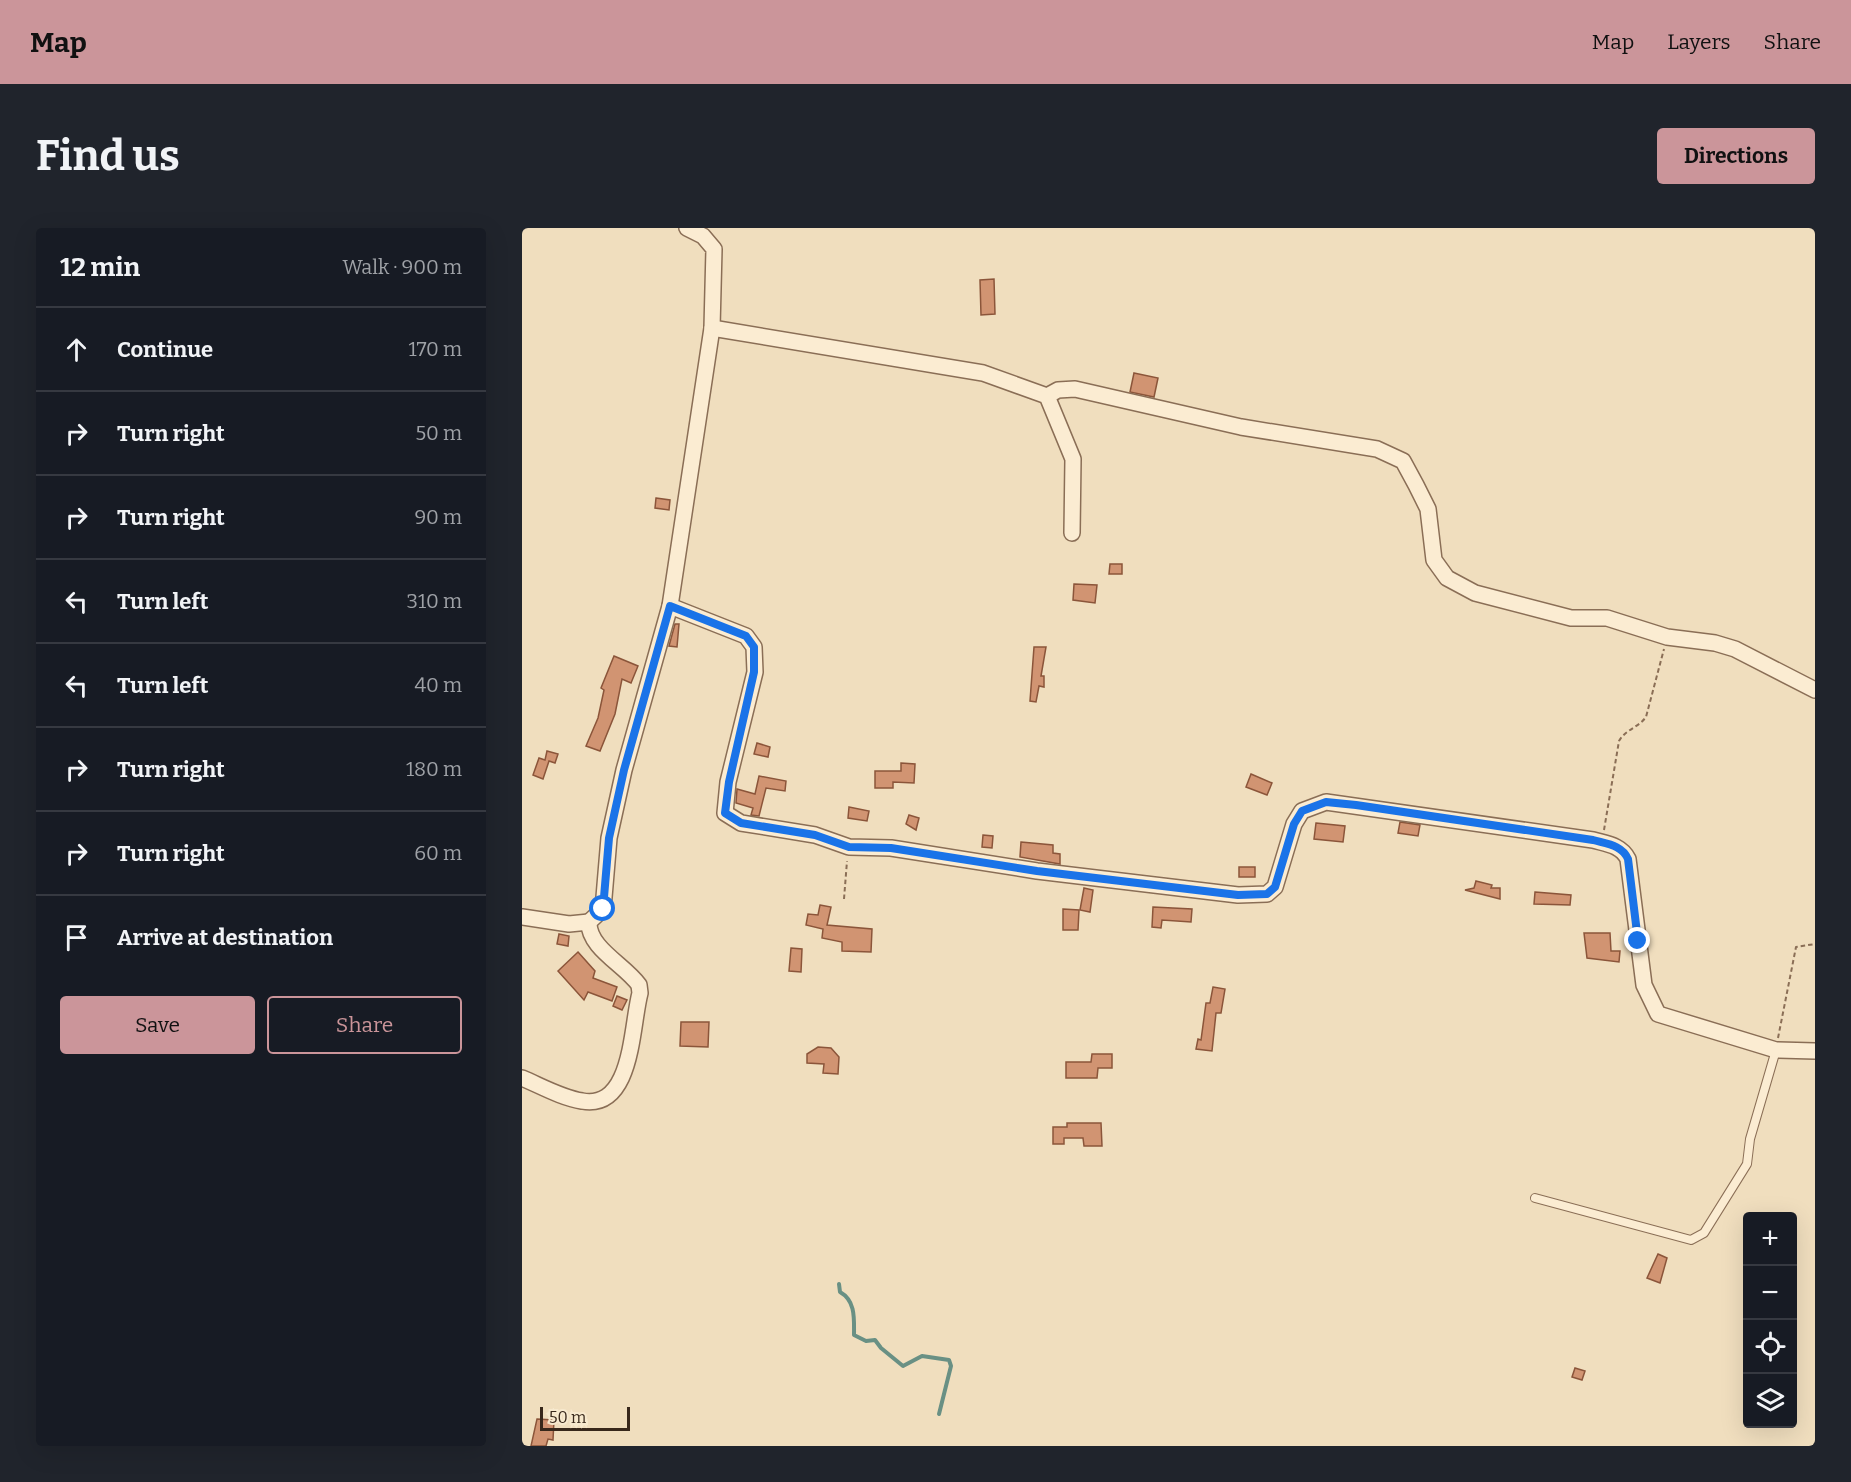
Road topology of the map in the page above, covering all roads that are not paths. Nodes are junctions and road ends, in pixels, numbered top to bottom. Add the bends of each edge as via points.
1 (687, 228) edge
2 (712, 328) junction
3 (1047, 396) junction
4 (1072, 533) dead end
5 (670, 606) junction
6 (1815, 690) edge
7 (522, 917) edge
8 (589, 922) junction
9 (1776, 1050) junction
10 (1815, 1051) edge
11 (522, 1078) edge
12 (1536, 1198) dead end

1 - 2 street via 703,236 714,249
2 - 3 street via 983,374
2 - 5 street
3 - 4 street via 1073,459
3 - 6 street via 1058,390 1075,389 1241,428 1377,448 1403,461 1416,485 1428,509 1434,560 1447,578 1475,592 1571,618 1607,618 1667,637 1735,649
5 - 8 street via 624,770 609,838 603,909
5 - 9 street via 746,636 754,647 754,672 725,813 741,823 815,835 849,847 891,848 1238,895 1267,894 1275,887 1294,824 1302,811 1326,802 1602,842 1624,851 1628,859 1644,985 1658,1014
7 - 8 street via 569,924
8 - 11 street via 596,941 639,985 624,1077 615,1091 595,1102 581,1101
9 - 10 street
9 - 12 lane via 1750,1140 1747,1164 1704,1233 1691,1240

